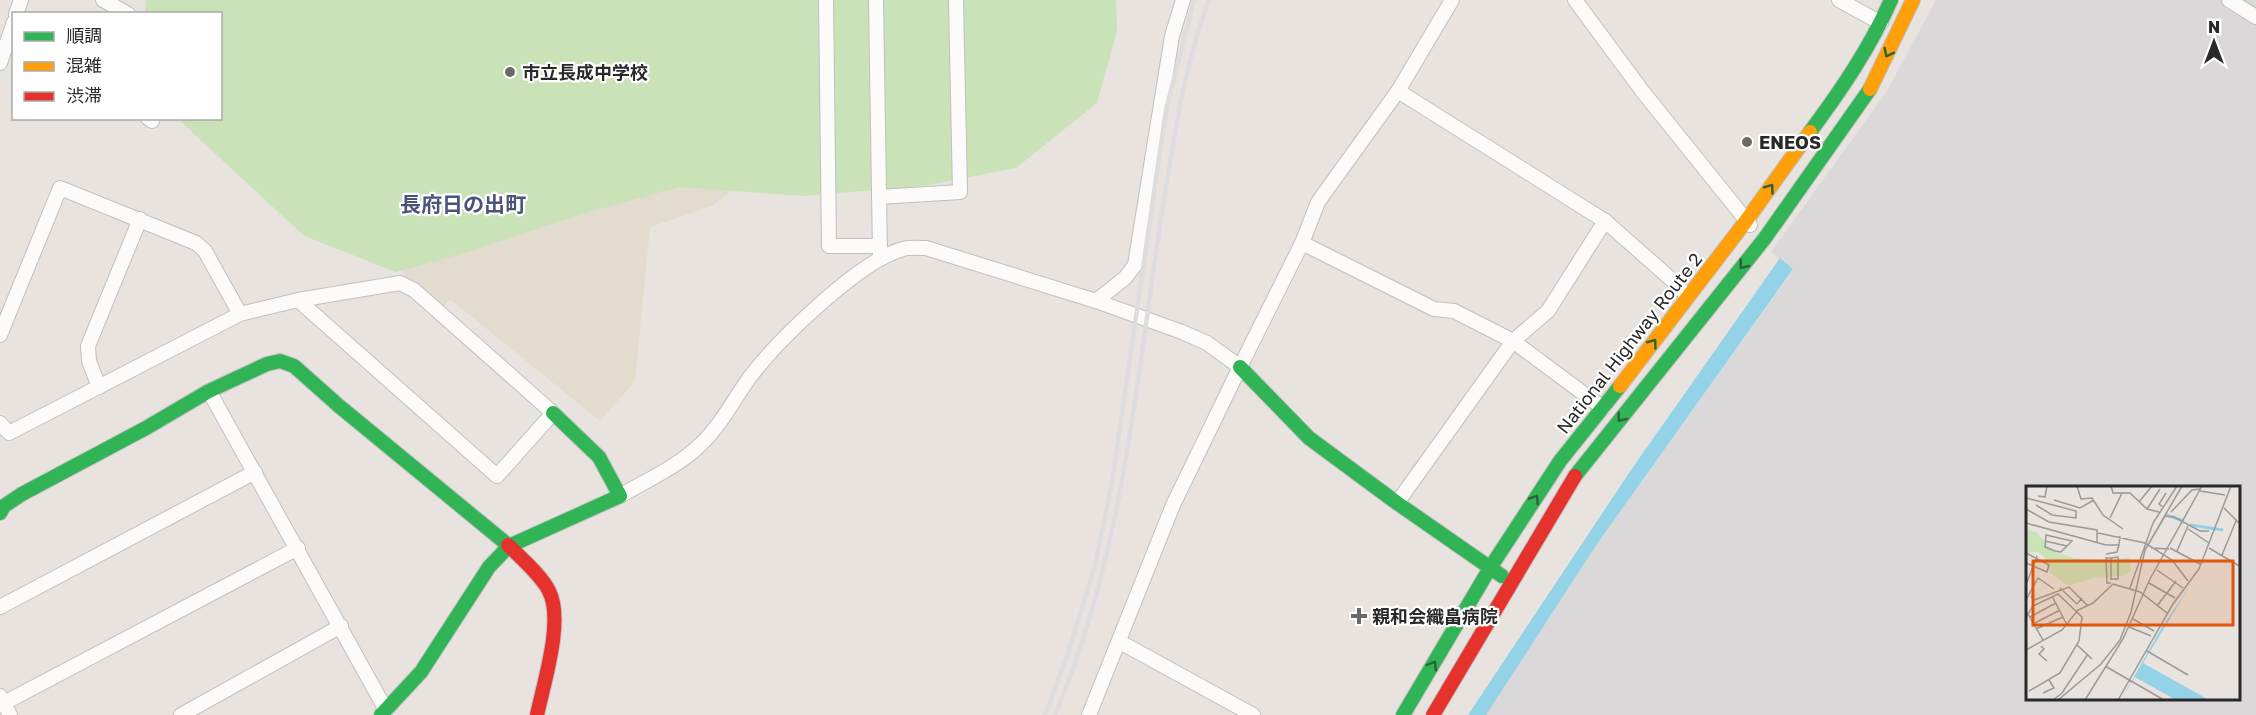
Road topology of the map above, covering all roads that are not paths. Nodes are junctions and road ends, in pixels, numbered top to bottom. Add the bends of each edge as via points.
1 (103, 0) edge
2 (826, 0) edge
3 (876, 0) edge
4 (956, 0) edge
5 (1183, 0) edge
6 (1452, 0) edge
7 (1575, 0) edge
8 (1839, 0) edge
9 (1890, 0) edge
10 (1913, 0) edge
11 (2229, 0) edge
12 (124, 12) edge
13 (2256, 17) edge
14 (1881, 23) junction
15 (12, 28) edge
16 (4, 54) edge
17 (1398, 91) junction
18 (879, 197) junction
19 (140, 219) junction
20 (1605, 221) junction
21 (1746, 221) junction
22 (1765, 238) junction
23 (1302, 243) junction
24 (880, 253) junction
25 (1688, 297) junction
26 (298, 300) junction
27 (1096, 301) junction
28 (240, 314) junction
29 (0, 335) edge
30 (1513, 341) junction
31 (1240, 366) junction
32 (99, 387) junction
33 (209, 391) junction
34 (1603, 408) junction
35 (553, 413) junction
36 (0, 423) edge
37 (255, 471) junction
38 (620, 496) junction
39 (1397, 503) junction
40 (0, 513) edge
41 (509, 546) junction
42 (298, 548) junction
43 (1490, 568) junction
44 (1512, 581) junction
45 (0, 607) edge
46 (340, 626) junction
47 (1120, 642) junction
48 (5, 705) edge
49 (384, 712) edge
50 (180, 715) edge
51 (537, 715) edge
52 (1089, 715) edge
53 (1253, 715) edge
54 (1403, 715) edge
55 (1433, 715) edge

1 - 12 street
2 - 24 street via 829,246
3 - 18 street
4 - 18 street via 960,192
5 - 27 street via 1172,36 1135,265
6 - 17 street
7 - 21 street via 1642,92
8 - 14 street
9 - 14 main road, National Highway Route 2
10 -> 22 main road via 1871,87
11 - 13 street
21 -> 14 main road, National Highway Route 2 via 1851,76
15 - 16 street
17 - 20 street
17 - 23 street via 1318,202
18 - 24 street
19 - 28 street via 196,243 205,251
19 - 29 street via 60,188
19 - 32 street via 88,346
20 - 25 street
20 - 30 street via 1548,311
21 - 22 street
21 - 25 main road, National Highway Route 2
22 -> 44 main road via 1572,480
23 - 30 street via 1434,309 1454,311
23 - 31 street
24 - 27 street via 926,248
24 - 38 street via 790,333 751,376 702,444
34 -> 25 main road, National Highway Route 2
26 - 28 street
26 - 35 street via 400,283 414,290
26 - 35 street via 497,476
27 - 31 street via 1207,343
28 - 32 street
30 - 34 street
30 - 39 street
31 - 39 main road via 1309,438
31 - 47 street via 1173,505
32 - 36 street via 9,434
33 - 37 street
33 - 40 main road via 22,494
33 - 41 main road via 267,364 280,361 294,366
43 -> 34 main road, National Highway Route 2 via 1560,461
35 - 38 main road via 599,456
37 - 42 street
37 - 45 street
38 - 41 main road
39 - 43 main road
41 - 49 main road via 489,567 422,672
41 - 51 main road via 548,588 554,602 556,622
42 - 46 street
42 - 48 street
43 - 44 main road
54 -> 43 main road, National Highway Route 2
44 - 55 main road
46 - 49 street
46 - 50 street
47 - 52 street
47 - 53 street

